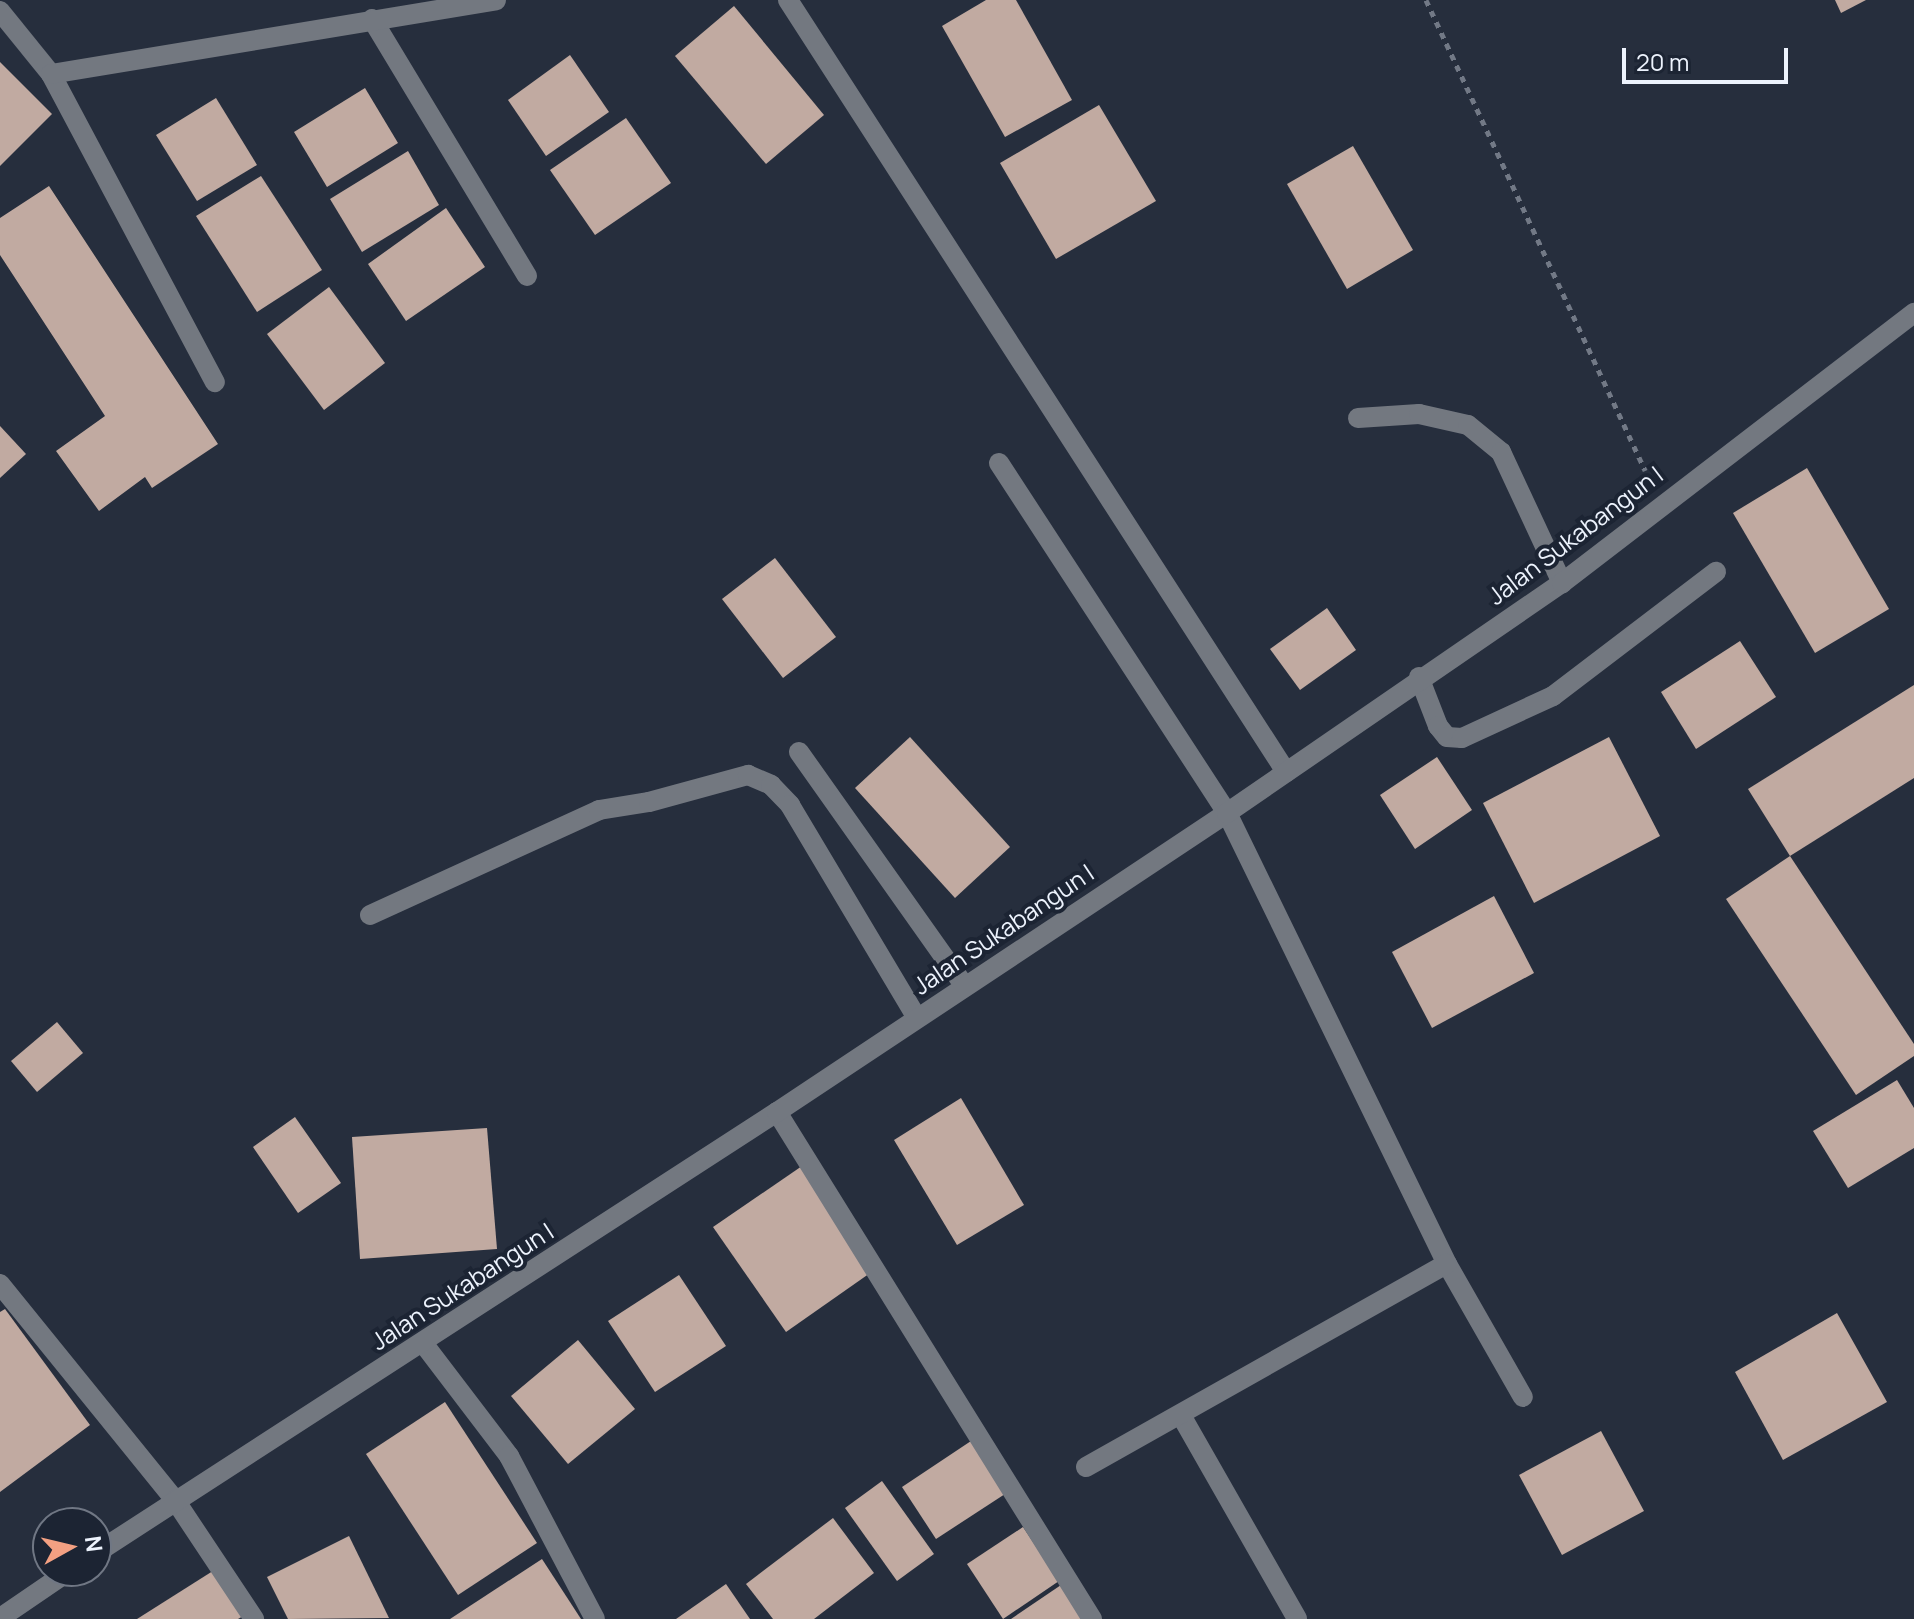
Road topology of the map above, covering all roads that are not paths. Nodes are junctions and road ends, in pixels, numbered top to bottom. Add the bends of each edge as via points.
1 (496, 0) edge
2 (788, 0) edge
3 (0, 11) edge
4 (372, 19) junction
5 (51, 74) junction
6 (527, 276) dead end
7 (1914, 313) edge
8 (215, 382) dead end
9 (1358, 418) dead end
10 (999, 463) dead end
11 (1716, 572) dead end
12 (1562, 583) junction
13 (1419, 677) junction
14 (799, 752) dead end
15 (1286, 772) junction
16 (1227, 813) junction
17 (370, 915) dead end
18 (964, 985) junction
19 (917, 1018) junction
20 (777, 1112) junction
21 (1447, 1264) junction
22 (0, 1284) edge
23 (423, 1343) junction
24 (1523, 1397) dead end
25 (1182, 1417) junction
26 (1086, 1467) dead end
27 (175, 1500) junction
28 (112, 1542) edge
29 (46, 1587) edge
30 (0, 1618) edge
31 (254, 1619) edge
32 (595, 1619) edge
33 (1092, 1619) edge
34 (1297, 1619) edge

1 - 4 street
2 - 15 street
3 - 5 street
4 - 5 street
4 - 6 street
5 - 8 street
7 - 12 street, Jalan Sukabangun I
9 - 12 street via 1419,414 1468,425 1507,463
10 - 16 street
11 - 13 street via 1553,696 1462,738 1447,737 1438,726
12 - 13 street, Jalan Sukabangun I
13 - 15 street, Jalan Sukabangun I
14 - 18 street
15 - 16 street, Jalan Sukabangun I
16 - 18 street, Jalan Sukabangun I
16 - 21 street
17 - 19 street via 599,810 748,775 771,785 790,805
18 - 19 street, Jalan Sukabangun I
19 - 20 street, Jalan Sukabangun I
20 - 23 street, Jalan Sukabangun I
20 - 33 street
21 - 24 street
21 - 25 street
22 - 27 street
23 - 27 street, Jalan Sukabangun I
23 - 32 street via 509,1456
25 - 26 street
25 - 34 street
27 - 28 street, Jalan Sukabangun I
27 - 31 street
29 - 30 street

